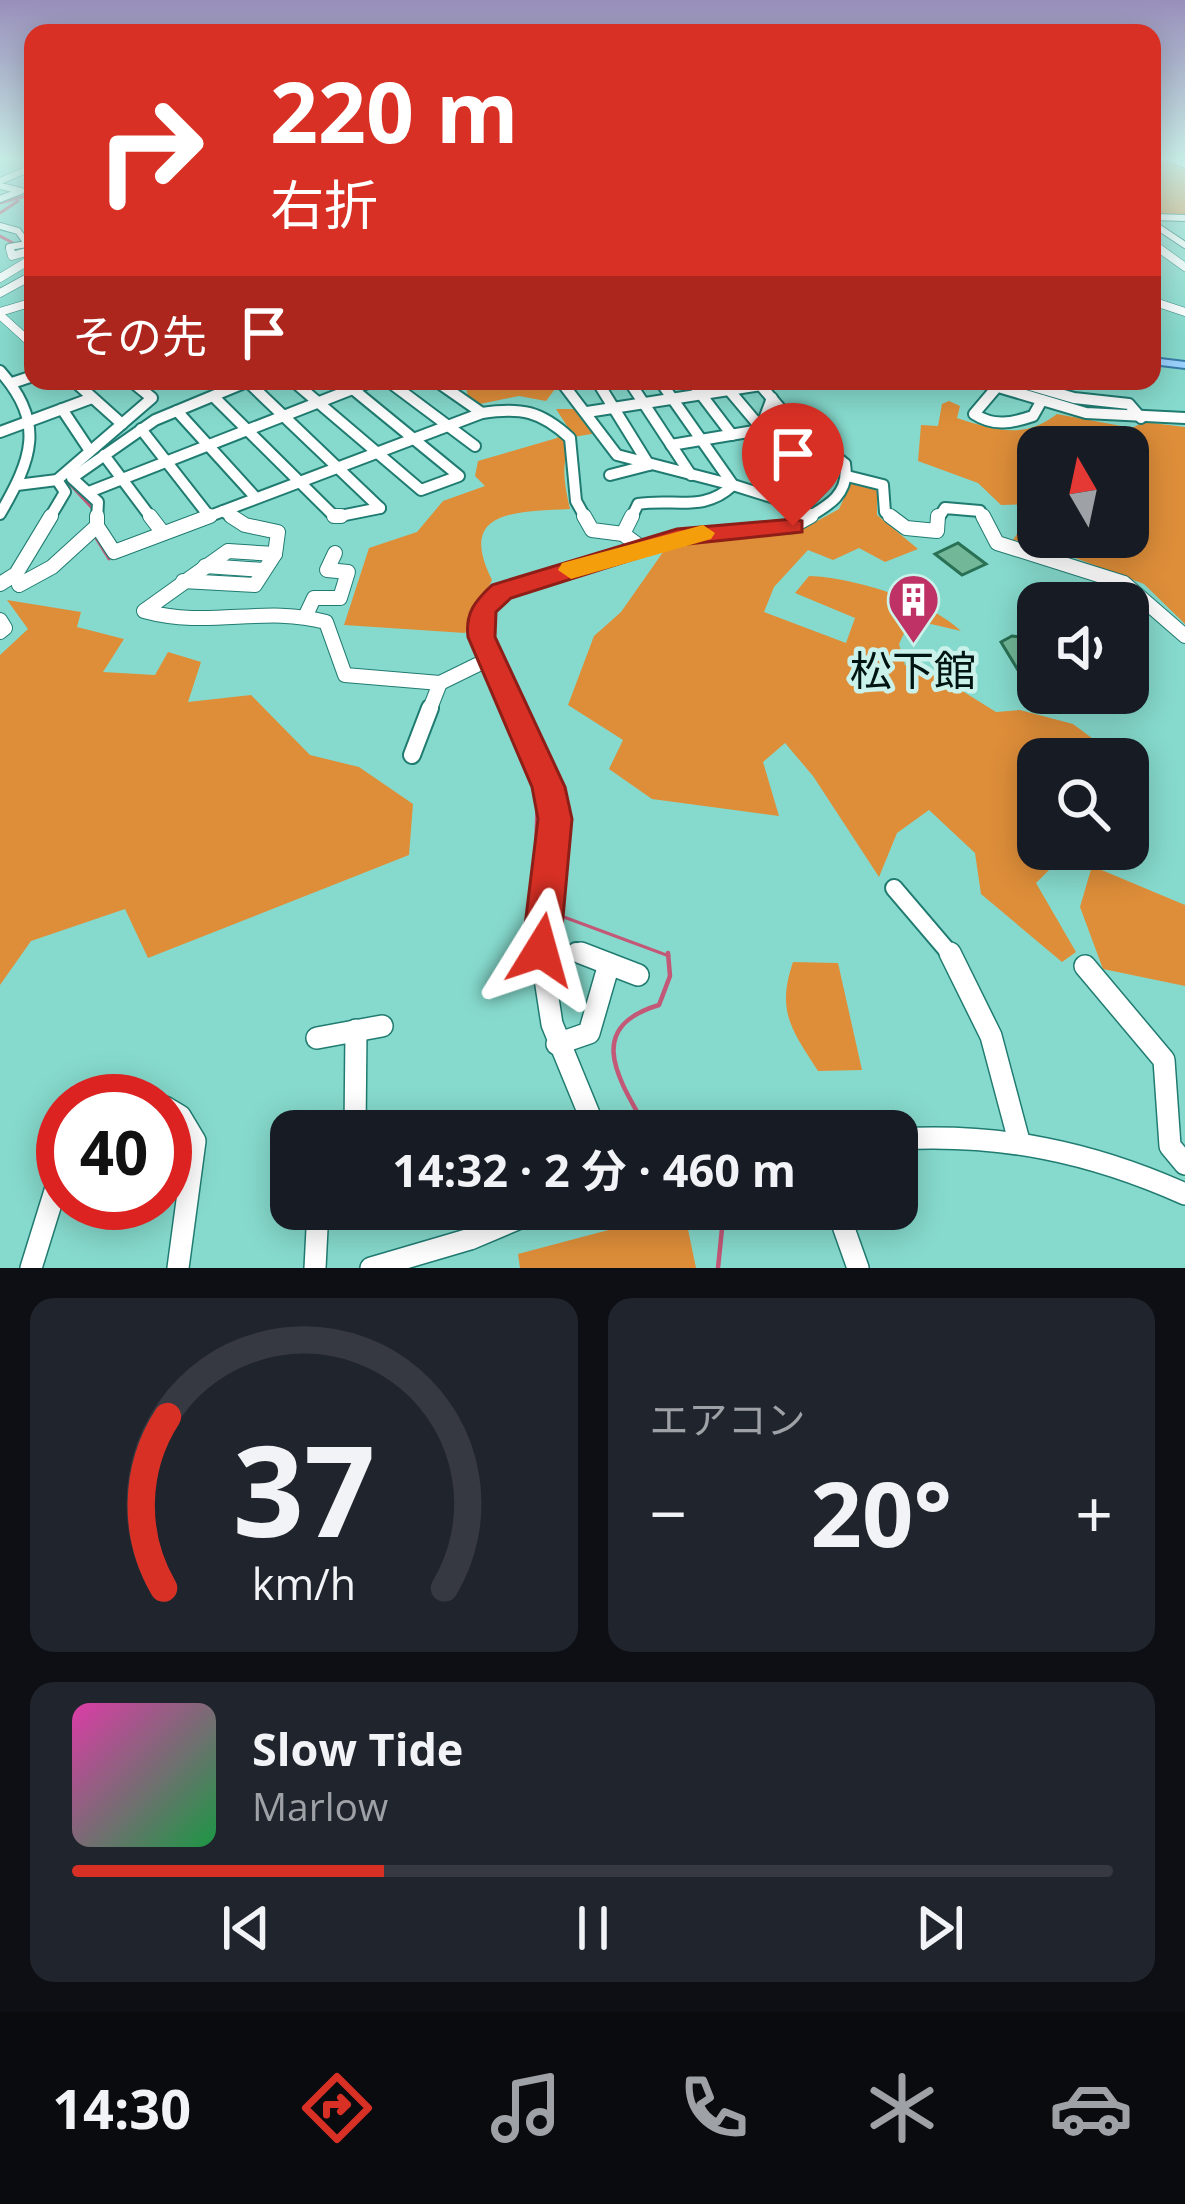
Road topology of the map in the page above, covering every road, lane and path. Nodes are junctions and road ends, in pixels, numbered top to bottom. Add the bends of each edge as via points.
1 (1161, 227) edge
2 (1173, 236) junction
3 (1161, 238) edge
4 (1185, 241) edge
5 (1161, 247) edge
6 (24, 255) edge
7 (1185, 267) edge
8 (0, 278) edge
9 (0, 314) edge
10 (24, 336) edge
11 (0, 371) edge
12 (24, 379) edge
13 (12, 383) junction
14 (84, 390) edge
15 (142, 390) edge
16 (230, 390) edge
17 (252, 390) edge
18 (303, 390) edge
19 (340, 390) edge
20 (354, 390) edge
21 (400, 390) edge
22 (449, 390) edge
23 (568, 390) edge
24 (603, 390) edge
25 (635, 390) edge
26 (666, 390) edge
27 (698, 390) edge
28 (729, 390) joint
29 (765, 390) edge
30 (995, 390) edge
31 (1016, 390) edge
32 (1047, 390) edge
33 (701, 394) junction
34 (92, 398) junction
35 (214, 398) junction
36 (672, 398) junction
37 (772, 398) junction
38 (1042, 400) junction
39 (318, 403) junction
40 (643, 403) junction
41 (614, 407) junction
42 (62, 409) junction
43 (177, 411) junction
44 (586, 412) junction
45 (482, 413) junction
46 (284, 416) junction
47 (1142, 418) junction
48 (1185, 418) edge
49 (32, 421) junction
50 (122, 424) junction
51 (447, 426) junction
52 (761, 428) junction
53 (142, 429) junction
54 (247, 430) junction
55 (0, 432) edge
56 (732, 435) junction
57 (415, 439) junction
58 (701, 440) junction
59 (671, 445) junction
60 (208, 446) junction
61 (475, 446) dead end
62 (90, 451) junction
63 (377, 453) junction
64 (104, 455) junction
65 (167, 462) junction
66 (649, 465) junction
67 (338, 468) junction
68 (846, 470) junction
69 (610, 475) dead end
70 (691, 476) junction
71 (125, 478) junction
72 (57, 480) junction
73 (298, 482) junction
74 (17, 485) junction
75 (733, 485) junction
76 (89, 492) junction
77 (256, 498) junction
78 (216, 513) junction
79 (0, 514) edge
80 (98, 526) junction
81 (163, 533) junction
82 (622, 534) junction
83 (642, 548) junction
84 (335, 553) dead end
85 (275, 554) junction
86 (206, 566) junction
87 (265, 571) junction
88 (183, 581) junction
89 (0, 584) edge
90 (19, 584) dead end
91 (305, 617) junction
92 (0, 620) edge
93 (0, 632) edge
94 (1185, 636) edge
95 (489, 659) junction
96 (440, 683) junction
97 (412, 755) dead end
98 (894, 888) dead end
99 (576, 951) dead end
100 (609, 964) junction
101 (1085, 966) dead end
102 (638, 975) dead end
103 (382, 1026) dead end
104 (356, 1030) junction
105 (317, 1038) dead end
106 (557, 1044) junction
107 (355, 1110) edge
108 (587, 1110) edge
109 (918, 1137) edge
110 (1019, 1141) junction
111 (1185, 1164) edge
112 (1185, 1194) edge
113 (43, 1230) edge
114 (183, 1230) edge
115 (318, 1230) edge
116 (491, 1230) edge
117 (844, 1230) edge
118 (31, 1268) edge
119 (178, 1268) edge
120 (315, 1268) edge
121 (371, 1268) edge
122 (858, 1268) edge

1 - 2 street
2 - 3 street
2 - 4 street
5 - 7 street
6 - 8 street
9 - 10 street
11 - 13 street
12 - 13 street
13 - 49 street
14 - 34 street
15 - 50 street via 152,398
16 - 35 street
17 - 46 street
18 - 39 street
19 - 39 street
20 - 57 street
21 - 51 street
22 - 45 street
23 - 44 street
24 - 41 street
25 - 40 street
26 - 36 street
27 - 33 street
28 - 33 street
28 - 52 street
29 - 37 street
30 - 38 street via 974,414 980,419 1012,423 1033,416
31 - 38 street
32 - 47 street via 1129,404
33 - 36 street
33 - 56 street
34 - 42 street
34 - 50 street
35 - 43 street
35 - 54 street
36 - 40 street
36 - 58 street
37 - 52 street
37 - 68 street
38 - 47 street
39 - 46 street
39 - 63 street
40 - 41 street
40 - 59 street
41 - 44 street
41 - 66 street
42 - 49 street
42 - 62 street
43 - 53 street
43 - 60 street
44 - 66 street via 617,454
45 - 51 street
45 - 82 street via 520,407 544,414 570,438 585,521 592,530
46 - 54 street
46 - 67 street
47 - 48 street
49 - 55 street
49 - 74 street
50 - 62 street
51 - 57 street
51 - 61 street
52 - 56 street
53 - 64 street
53 - 65 street
54 - 60 street
54 - 73 street
56 - 58 street
57 - 63 street
57 - 63 street via 459,476 421,490
58 - 59 street
58 - 75 street
59 - 70 street
60 - 65 street
60 - 77 street
62 - 72 street
63 - 67 street
64 - 71 street
64 - 76 street via 72,478
65 - 71 street
65 - 78 street
66 - 69 street
66 - 70 street
67 - 73 street
67 - 73 street via 380,508 335,517
68 - 75 street via 829,465 825,484 803,507
68 - 83 street via 844,489 826,511 793,526 703,533
68 - 94 street via 883,485 884,512 905,528 937,531 945,508 980,511 997,543 1124,583
70 - 75 street
71 - 76 street
71 - 81 street
72 - 74 street
72 - 89 street via 65,492 16,574
73 - 77 street
74 - 79 street
75 - 82 street via 688,506 638,503
76 - 80 street via 98,502
77 - 78 street
78 - 81 street
78 - 85 street via 278,532
80 - 81 street via 114,552
80 - 90 street
82 - 83 street
83 - 95 street via 493,597 479,621
84 - 91 street via 327,569 348,572 340,598 314,598
85 - 86 street via 228,550
85 - 87 street
86 - 87 street
86 - 88 street
87 - 88 street via 255,585
88 - 91 street via 144,611 180,620 255,612
91 - 96 street via 326,622 345,675
92 - 93 street
95 - 96 street
95 - 106 street via 517,737 549,787 555,819 542,980
96 - 97 street
98 - 110 street via 930,922 995,1038
99 - 100 street
100 - 102 street
100 - 106 street via 589,1033
101 - 111 street via 1163,1060 1170,1146
103 - 104 street
104 - 105 street
104 - 107 street
106 - 108 street
109 - 110 street
110 - 112 street via 1101,1159
113 - 118 street
114 - 119 street
115 - 120 street
116 - 121 street
117 - 122 street

